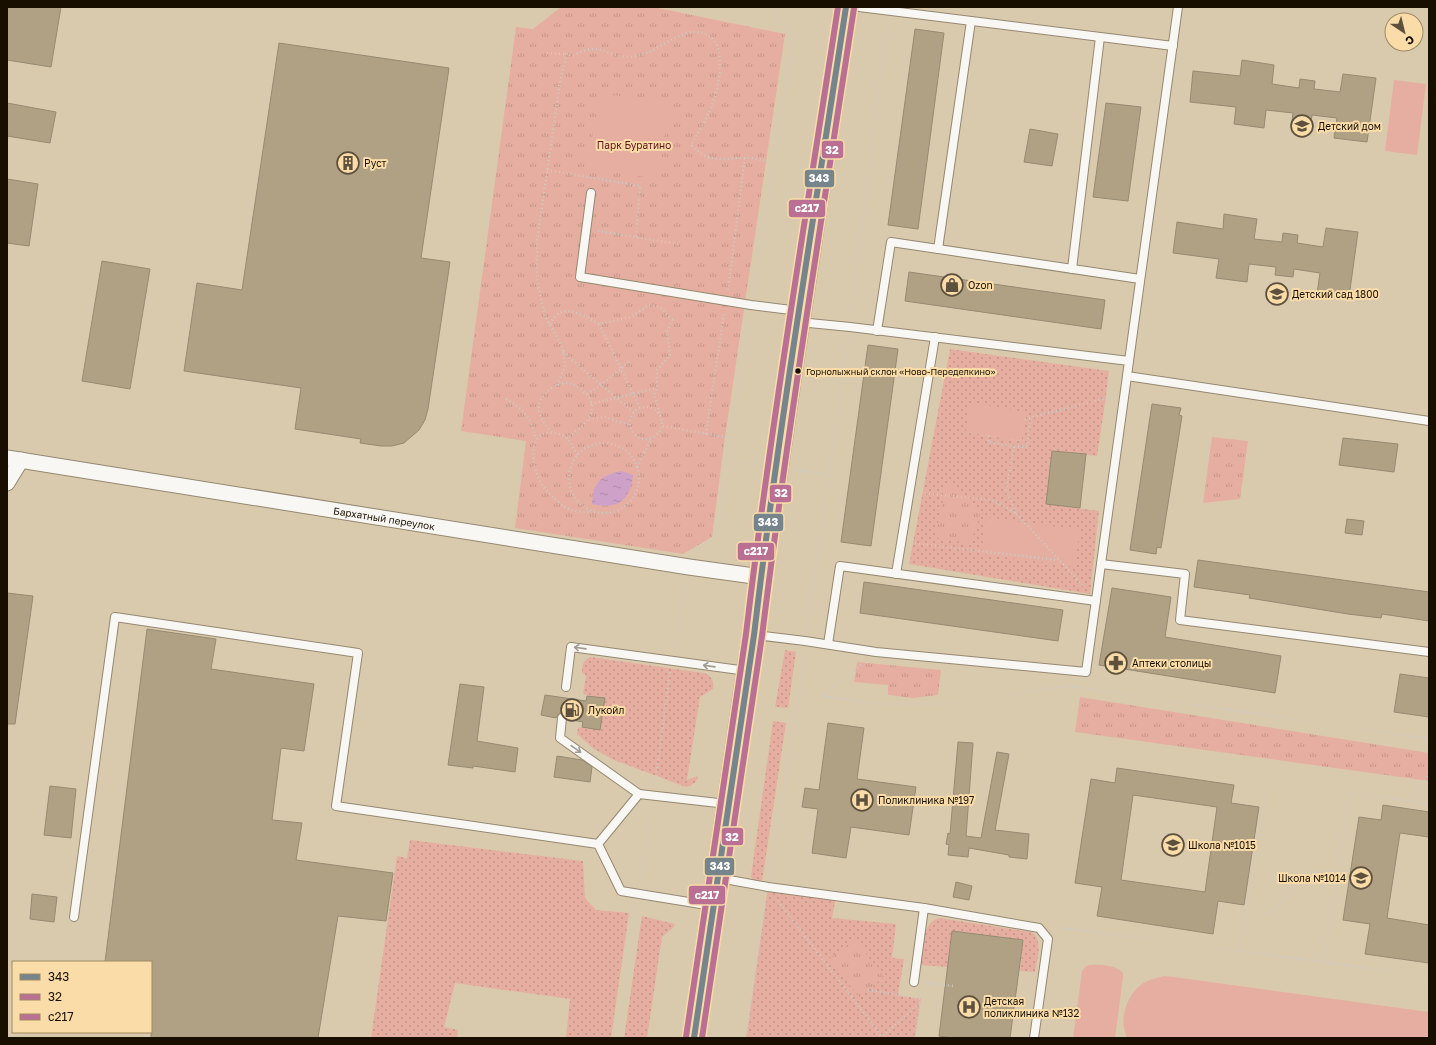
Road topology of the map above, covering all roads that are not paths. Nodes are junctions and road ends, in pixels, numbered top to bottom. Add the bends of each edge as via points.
1 (846, 7) edge
2 (859, 7) edge
3 (1178, 7) edge
4 (971, 21) junction
5 (1100, 37) junction
6 (1172, 46) junction
7 (591, 193) dead end
8 (938, 249) junction
9 (1072, 269) junction
10 (1140, 279) junction
11 (799, 317) junction
12 (877, 330) junction
13 (935, 338) junction
14 (1129, 361) junction
15 (1127, 376) junction
16 (1429, 421) edge
17 (14, 459) edge
18 (7, 483) edge
19 (1101, 564) junction
20 (896, 574) junction
21 (761, 577) junction
22 (1096, 601) junction
23 (754, 635) junction
24 (828, 644) junction
25 (1429, 652) edge
26 (748, 671) junction
27 (566, 687) dead end
28 (562, 718) dead end
29 (639, 794) junction
30 (728, 804) junction
31 (598, 844) junction
32 (718, 877) junction
33 (713, 906) junction
34 (924, 908) junction
35 (74, 917) dead end
36 (914, 982) road end
37 (694, 1038) edge
38 (1034, 1038) edge

1 - 11 street
2 - 4 lane
3 - 6 lane
4 - 5 lane
4 - 8 lane
5 - 6 lane
5 - 9 lane
6 - 10 lane
7 - 11 lane via 580,277 751,305
8 - 9 lane
8 - 12 lane via 891,242
9 - 10 lane
10 - 14 lane
11 - 12 lane
11 - 21 street
12 - 13 lane
13 - 14 lane
13 - 20 lane
14 - 15 lane
15 - 16 lane
15 - 19 lane
17 - 18 street
17 - 21 street, Бархатный переулок
19 - 22 lane
19 - 25 lane via 1185,574 1180,620
20 - 22 lane
20 - 24 lane via 840,566
21 - 23 street
22 - 24 lane via 1086,672 876,652
23 - 24 lane
23 - 26 street
26 -> 27 lane via 571,647
26 - 30 street
28 -> 29 lane via 560,738
29 - 30 lane
29 - 31 lane
30 - 32 street
31 - 33 lane via 621,891
31 - 35 lane via 336,806 358,653 115,617
32 - 33 street
32 - 34 lane via 768,887
33 - 37 street
34 - 36 lane
34 - 38 lane via 1039,928 1048,939

